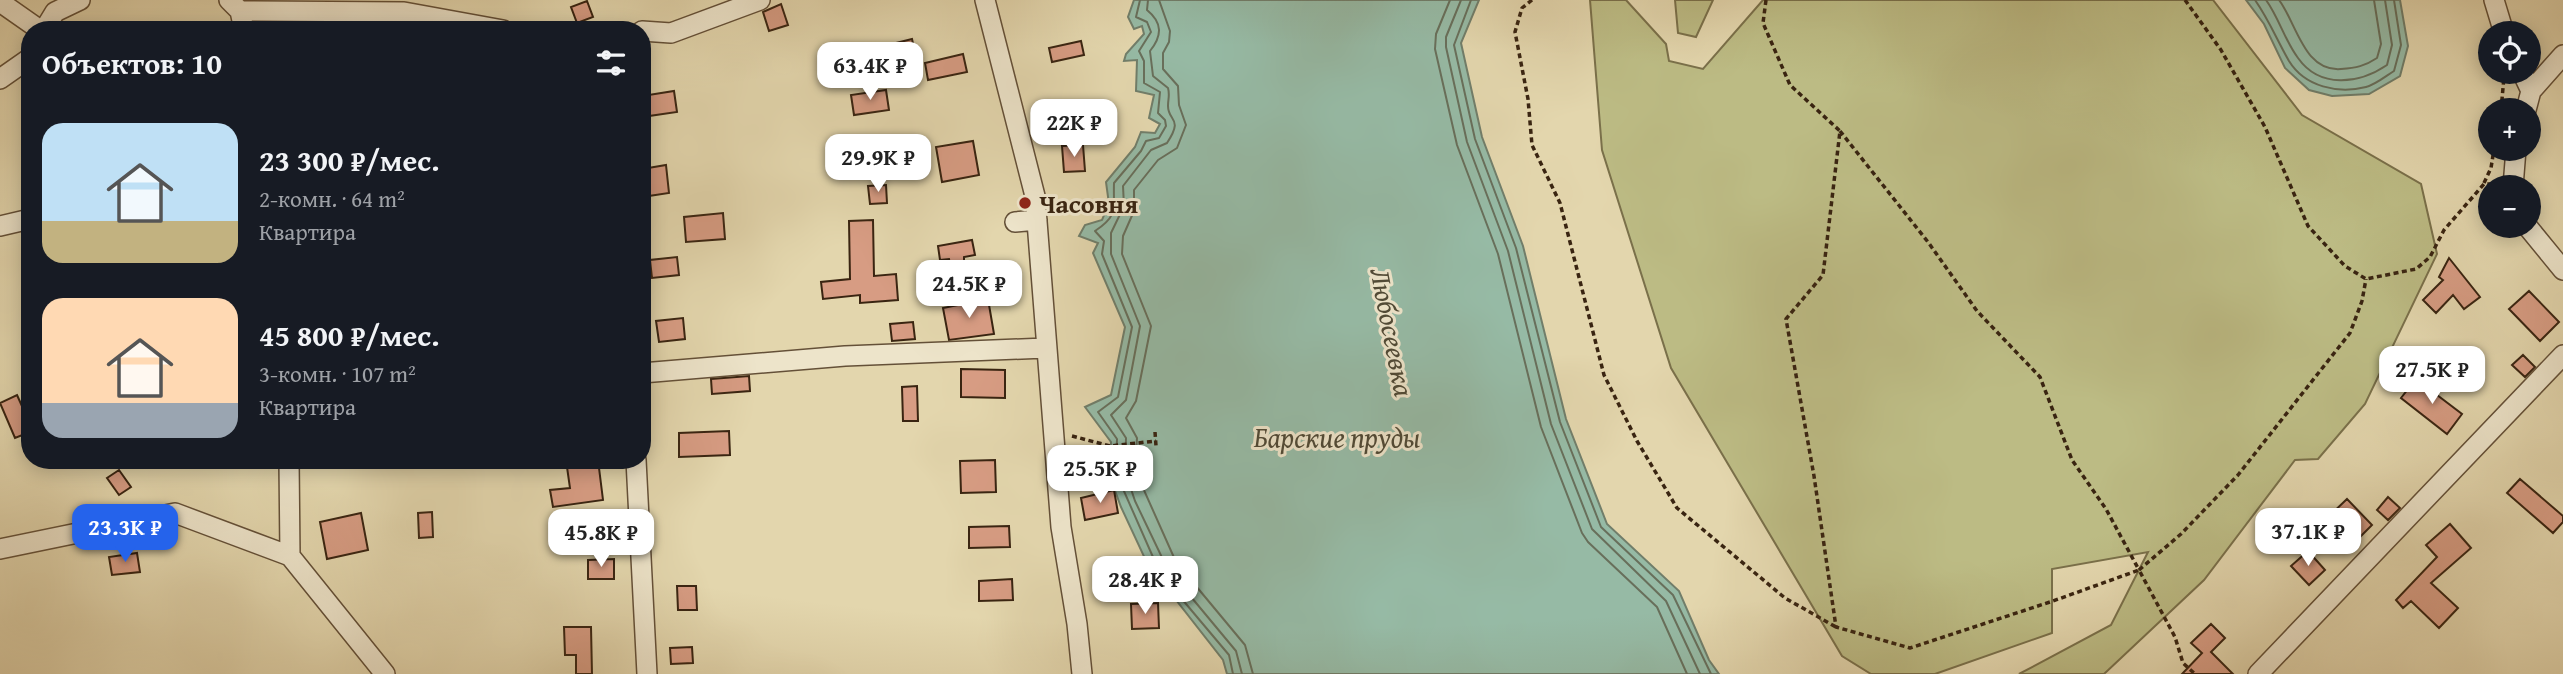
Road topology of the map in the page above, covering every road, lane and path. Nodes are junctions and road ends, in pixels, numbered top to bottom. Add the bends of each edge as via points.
1 (80, 0) edge
2 (761, 0) edge
3 (985, 0) edge
4 (1532, 0) edge
5 (1766, 0) edge
6 (2185, 0) edge
7 (2494, 0) edge
8 (0, 2) edge
9 (237, 14) edge
10 (28, 21) edge
11 (48, 21) edge
12 (454, 21) edge
13 (2500, 21) edge
14 (651, 32) edge
15 (2563, 55) edge
16 (21, 64) edge
17 (0, 79) edge
18 (2531, 98) edge
19 (1840, 131) junction
20 (2478, 191) edge
21 (1037, 220) junction
22 (21, 221) edge
23 (1015, 222) dead end
24 (0, 226) edge
25 (2537, 238) edge
26 (2563, 270) edge
27 (2366, 279) junction
28 (1045, 348) junction
29 (2563, 355) edge
30 (651, 372) edge
31 (1155, 432) dead end
32 (1053, 436) junction
33 (289, 469) edge
34 (636, 469) edge
35 (0, 549) edge
36 (290, 556) junction
37 (2139, 569) junction
38 (1836, 627) junction
39 (385, 674) edge
40 (647, 674) edge
41 (1082, 674) edge
42 (2195, 674) edge
43 (2258, 674) edge

1 - 11 street via 55,12
2 - 14 street via 671,33
3 - 21 street via 1035,196
4 - 38 path via 1522,8 1515,32 1532,145 1560,203 1604,375 1677,508 1785,598
5 - 19 path via 1763,23 1790,85
6 - 27 path via 2221,50 2264,127 2308,226 2345,267
7 - 13 street
8 - 10 street
9 - 12 street via 404,12
15 - 18 street
16 - 17 street
19 - 37 path via 1977,311 2040,377 2073,460
19 - 38 path via 1822,275 1786,319
20 - 27 path via 2444,230 2430,257 2416,269
21 - 23 street
21 - 28 street
22 - 24 street
25 - 26 street
27 - 37 path via 2350,332 2238,475 2181,534
28 - 30 street via 845,356
28 - 32 street
29 - 43 street
31 - 32 path via 1156,444 1110,446 1075,436
32 - 41 street via 1060,527
33 - 36 street
34 - 40 street
35 - 36 street via 175,513
36 - 39 street
37 - 38 path via 1910,648
37 - 42 path via 2175,637 2183,663

